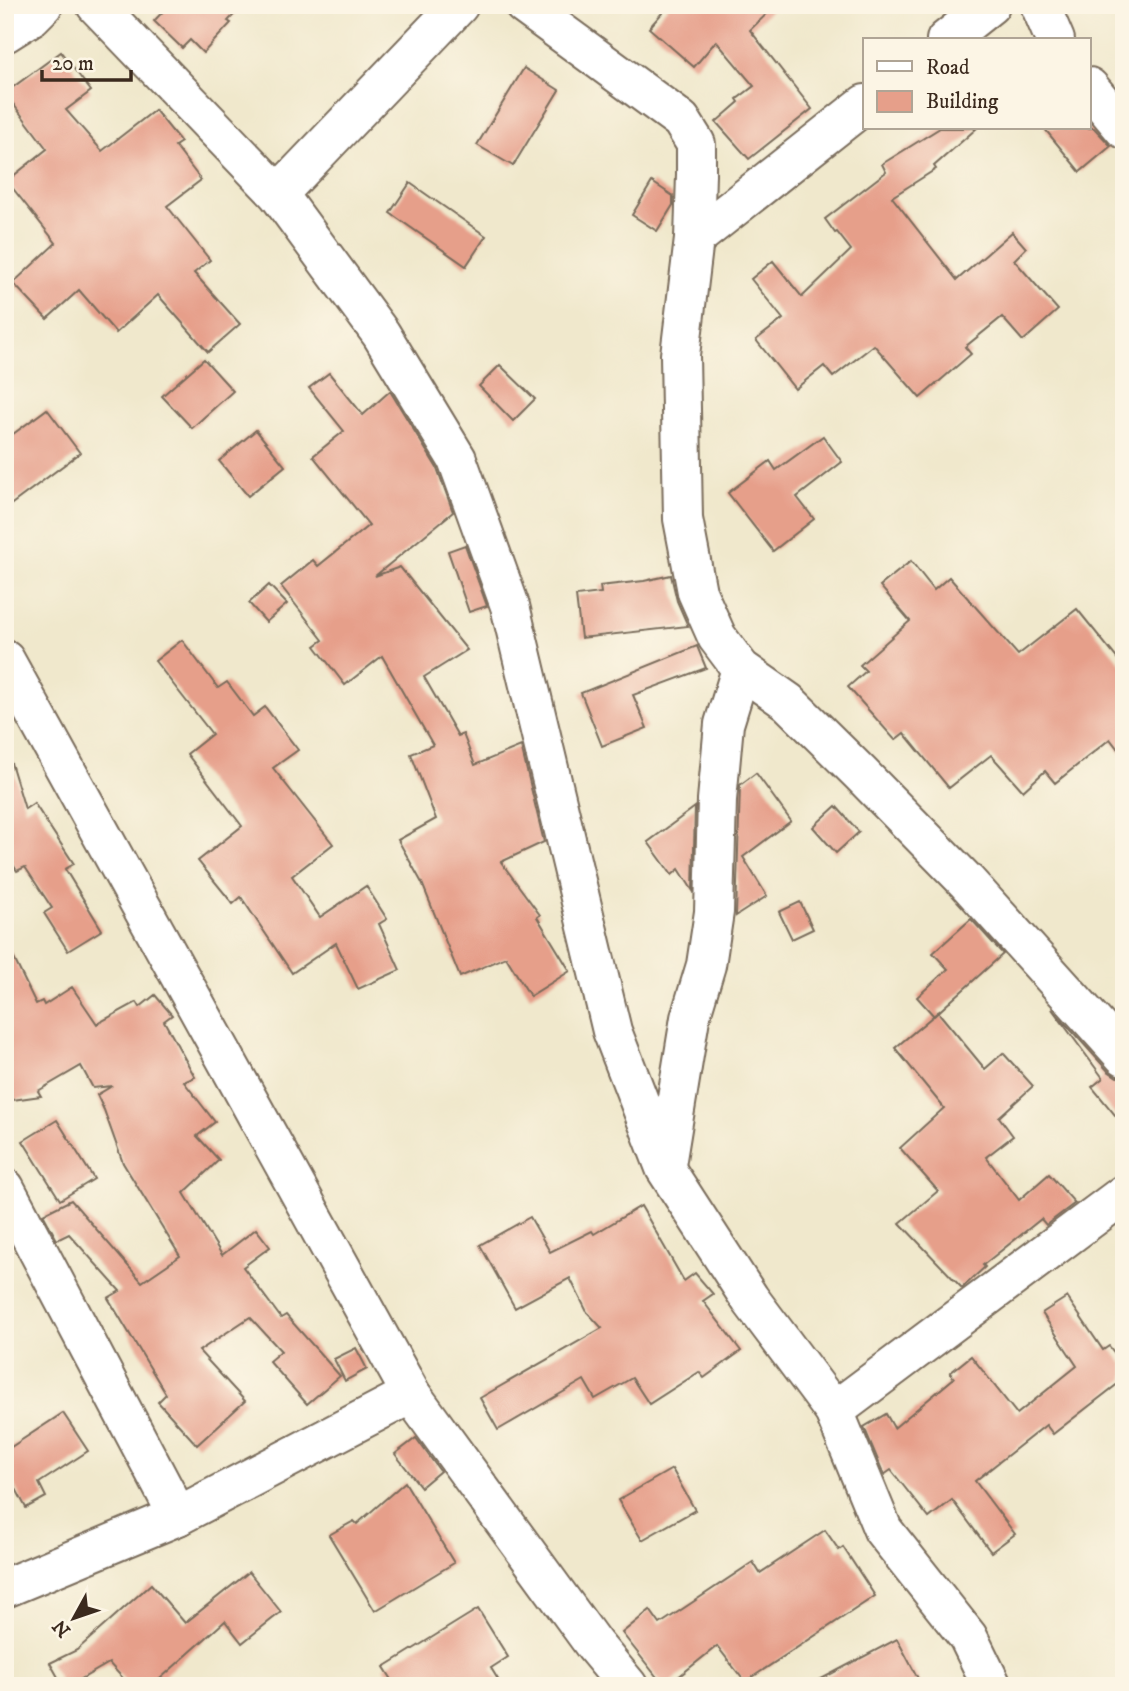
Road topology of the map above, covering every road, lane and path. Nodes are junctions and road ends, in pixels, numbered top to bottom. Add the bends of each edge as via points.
1 (43, 5) edge
2 (96, 5) edge
3 (459, 5) edge
4 (524, 5) edge
5 (990, 5) edge
6 (1040, 5) edge
7 (5, 33) edge
8 (949, 38) edge
9 (1054, 38) edge
10 (1090, 88) edge
11 (863, 106) edge
12 (1124, 129) edge
13 (278, 194) junction
14 (694, 239) junction
15 (5, 660) edge
16 (741, 669) junction
17 (1124, 1056) edge
18 (665, 1168) junction
19 (5, 1188) edge
20 (1124, 1194) edge
21 (411, 1394) junction
22 (834, 1411) junction
23 (178, 1516) junction
24 (5, 1588) edge
25 (628, 1686) edge
26 (992, 1686) edge

1 - 7 street
2 - 13 street
3 - 13 street
4 - 14 street via 681,120 696,144
5 - 8 street
6 - 9 street
10 - 12 street
11 - 14 street
13 - 18 street via 381,334 457,459 510,606 611,1031
14 - 16 street via 680,355 683,520 697,592 717,637
15 - 21 street
16 - 17 street via 788,702 860,773 967,882
16 - 18 street via 724,724 714,912 706,965 690,1018
18 - 22 street via 750,1299
19 - 23 street
20 - 22 street
21 - 23 street
21 - 25 street
22 - 26 street via 883,1530 968,1637
23 - 24 street

